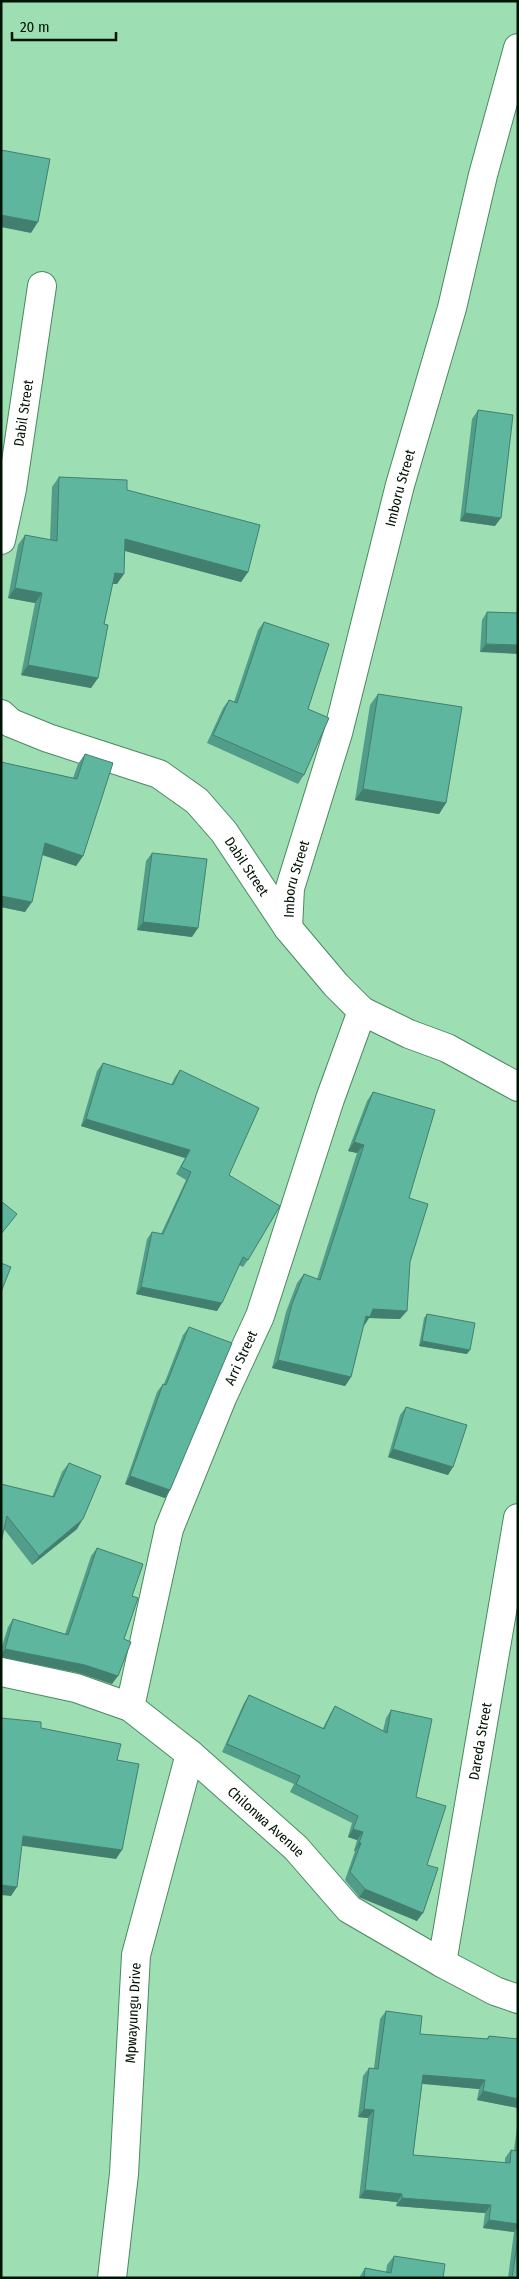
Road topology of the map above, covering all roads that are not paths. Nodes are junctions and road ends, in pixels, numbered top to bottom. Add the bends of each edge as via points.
1 (518, 48) edge
2 (42, 286) dead end
3 (1, 540) edge
4 (1, 714) edge
5 (288, 928) junction
6 (362, 1011) junction
7 (518, 1086) edge
8 (518, 1518) edge
9 (1, 1672) edge
10 (130, 1707) junction
11 (190, 1754) junction
12 (442, 1963) junction
13 (518, 1999) edge
14 (112, 2278) edge

1 - 5 street, Imboru Street via 452,308 398,494 338,733 290,888
2 - 3 street, Dabil Street via 12,489
4 - 5 street, Dabil Street via 11,723 48,738 159,774 197,801 224,832
5 - 6 street, Dabil Street
6 - 7 street, Dabil Street via 447,1048
6 - 10 street, Arri Street via 260,1316 222,1398 169,1529
8 - 12 street, Dareda Street
9 - 10 street, Chilonwa Avenue via 76,1688
10 - 11 street, Chilonwa Avenue
11 - 12 street, Chilonwa Avenue via 296,1848 349,1909
11 - 14 street, Mpwayungu Drive via 136,1956 124,2174
12 - 13 street, Chilonwa Avenue via 495,1991

